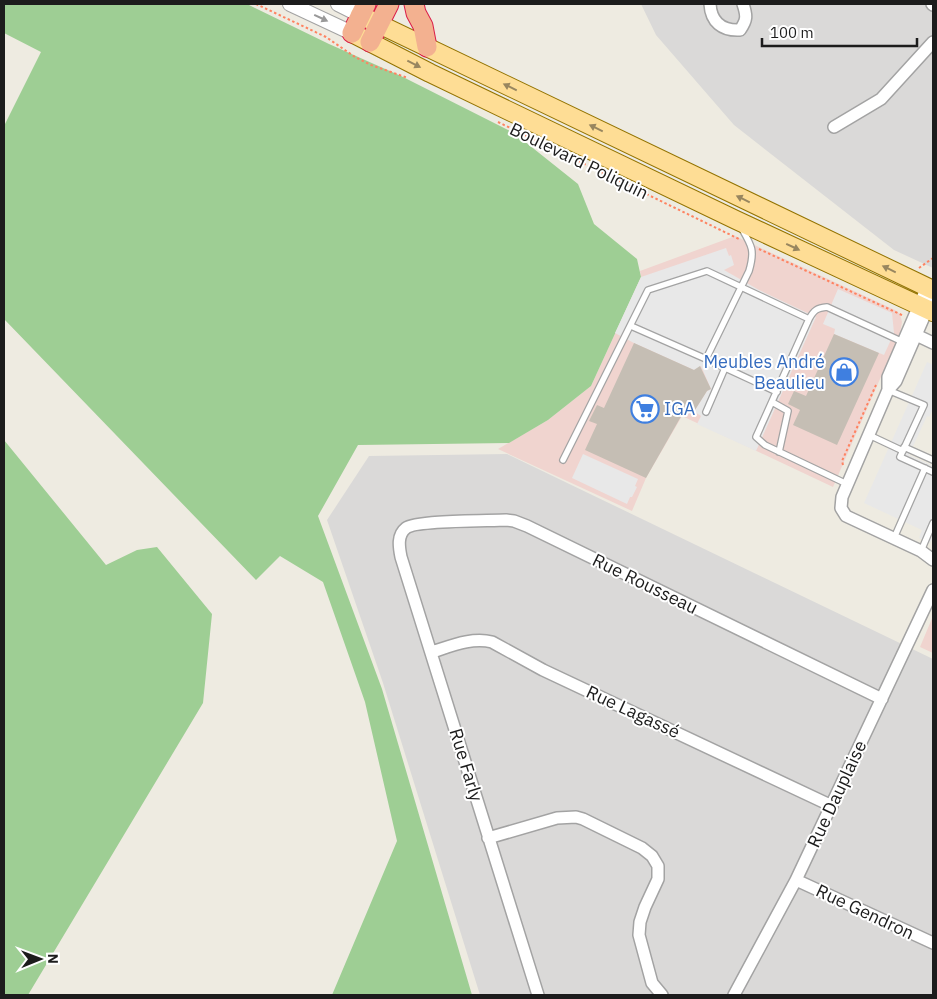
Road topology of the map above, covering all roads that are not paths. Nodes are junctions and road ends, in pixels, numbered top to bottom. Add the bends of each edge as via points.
1 (290, 4) edge
2 (338, 4) edge
3 (389, 4) edge
4 (414, 4) edge
5 (710, 4) edge
6 (743, 4) edge
7 (363, 10) edge
8 (379, 24) junction
9 (352, 33) junction
10 (370, 42) junction
11 (933, 42) edge
12 (427, 47) junction
13 (834, 127) dead end
14 (736, 220) junction
15 (741, 287) junction
16 (929, 300) edge
17 (809, 319) junction
18 (630, 326) junction
19 (909, 336) junction
20 (933, 343) edge
21 (706, 359) junction
22 (725, 368) junction
23 (888, 390) junction
24 (777, 392) junction
25 (772, 402) junction
26 (706, 412) dead end
27 (869, 435) junction
28 (904, 449) junction
29 (779, 452) junction
30 (563, 460) dead end
31 (933, 460) edge
32 (925, 468) junction
33 (933, 472) edge
34 (847, 484) junction
35 (933, 523) edge
36 (400, 535) joint
37 (894, 538) junction
38 (921, 551) junction
39 (933, 560) edge
40 (933, 590) edge
41 (432, 652) junction
42 (882, 699) junction
43 (832, 806) junction
44 (488, 838) junction
45 (796, 880) junction
46 (933, 943) edge
47 (538, 995) edge
48 (662, 995) edge
49 (734, 995) edge

1 -> 9 street, Boulevard Poliquin
2 - 7 street, Boulevard Poliquin
3 - 8 highway
4 - 12 highway
5 - 6 street via 717,24 730,31 740,30 744,24 747,16
7 - 8 main road, Boulevard Poliquin
7 - 9 highway
8 - 10 highway
8 - 12 main road, Boulevard Poliquin
9 - 10 main road, Boulevard Poliquin
10 -> 14 main road, Boulevard Poliquin
11 - 13 street via 881,99
16 -> 12 main road, Boulevard Poliquin
14 - 15 lane via 753,252
14 -> 16 main road, Boulevard Poliquin
15 - 17 lane
15 - 18 lane via 707,271 648,290
15 - 21 lane
16 - 19 street
17 - 19 lane via 820,308 828,307
17 - 24 lane
18 - 21 lane
18 - 30 lane
19 - 20 street
19 - 23 street via 896,381
21 - 22 lane
22 - 24 lane
22 - 26 lane
23 - 27 street
23 - 28 lane via 924,405
24 - 25 lane
25 - 29 lane via 788,411
25 - 29 lane via 756,437
27 - 28 lane
27 - 34 street
28 - 31 lane
28 - 32 lane via 900,457
29 - 34 lane
32 - 33 lane
32 - 37 lane
34 - 37 street via 841,503 846,516
35 - 38 lane
36 - 41 street, Rue Farly via 401,557
36 - 42 street, Rue Rousseau via 405,528 418,524 514,521
37 - 38 street
38 - 39 street
40 - 42 street, Rue Dauplaise
41 - 43 street, Rue Lagassé via 470,641 492,642 543,670
41 - 44 street, Rue Farly
42 - 43 street, Rue Dauplaise
43 - 45 street, Rue Dauplaise
44 - 47 street, Rue Farly
44 - 48 street via 557,818 576,817 642,848 652,856 658,866 658,879 645,907 639,935 652,983
45 - 46 street, Rue Gendron
45 - 49 street, Rue Dauplaise

